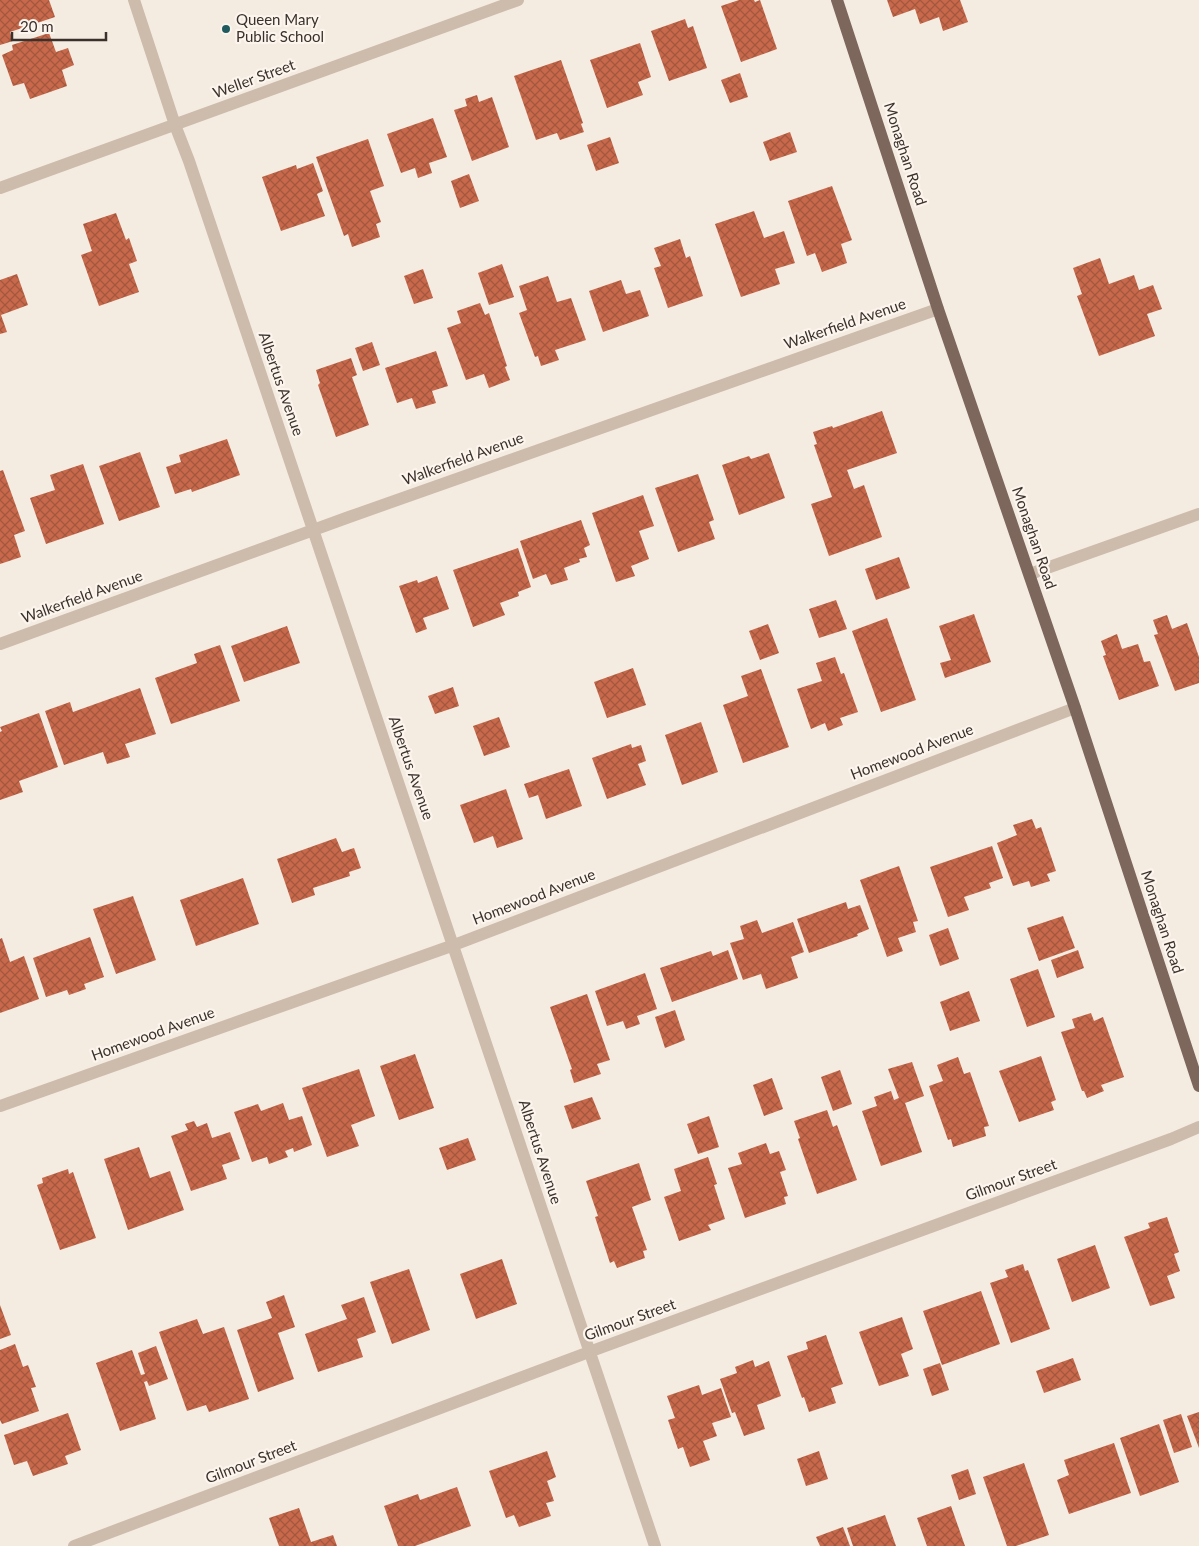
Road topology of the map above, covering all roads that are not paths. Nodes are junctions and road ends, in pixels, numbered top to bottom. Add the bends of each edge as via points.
1 (134, 0) edge
2 (518, 0) edge
3 (837, 0) edge
4 (175, 125) junction
5 (0, 188) edge
6 (938, 308) junction
7 (1199, 514) edge
8 (312, 530) junction
9 (1030, 574) junction
10 (0, 644) edge
11 (1075, 708) junction
12 (454, 945) junction
13 (1199, 1086) edge
14 (0, 1106) edge
15 (1199, 1127) edge
16 (589, 1352) junction
17 (74, 1546) edge
18 (655, 1546) edge

1 - 4 street, Albertus Avenue
2 - 4 street, Weller Street
3 - 6 main road, Monaghan Road
4 - 5 street, Weller Street
4 - 8 street, Albertus Avenue
6 - 8 street, Walkerfield Avenue
6 - 9 main road, Monaghan Road
7 - 9 street
8 - 10 street, Walkerfield Avenue
8 - 12 street, Albertus Avenue
9 - 11 main road, Monaghan Road
11 - 12 street, Homewood Avenue
11 - 13 main road, Monaghan Road
12 - 14 street, Homewood Avenue
12 - 16 street, Albertus Avenue
15 - 16 street, Gilmour Street
16 - 17 street, Gilmour Street
16 - 18 street, Albertus Avenue

